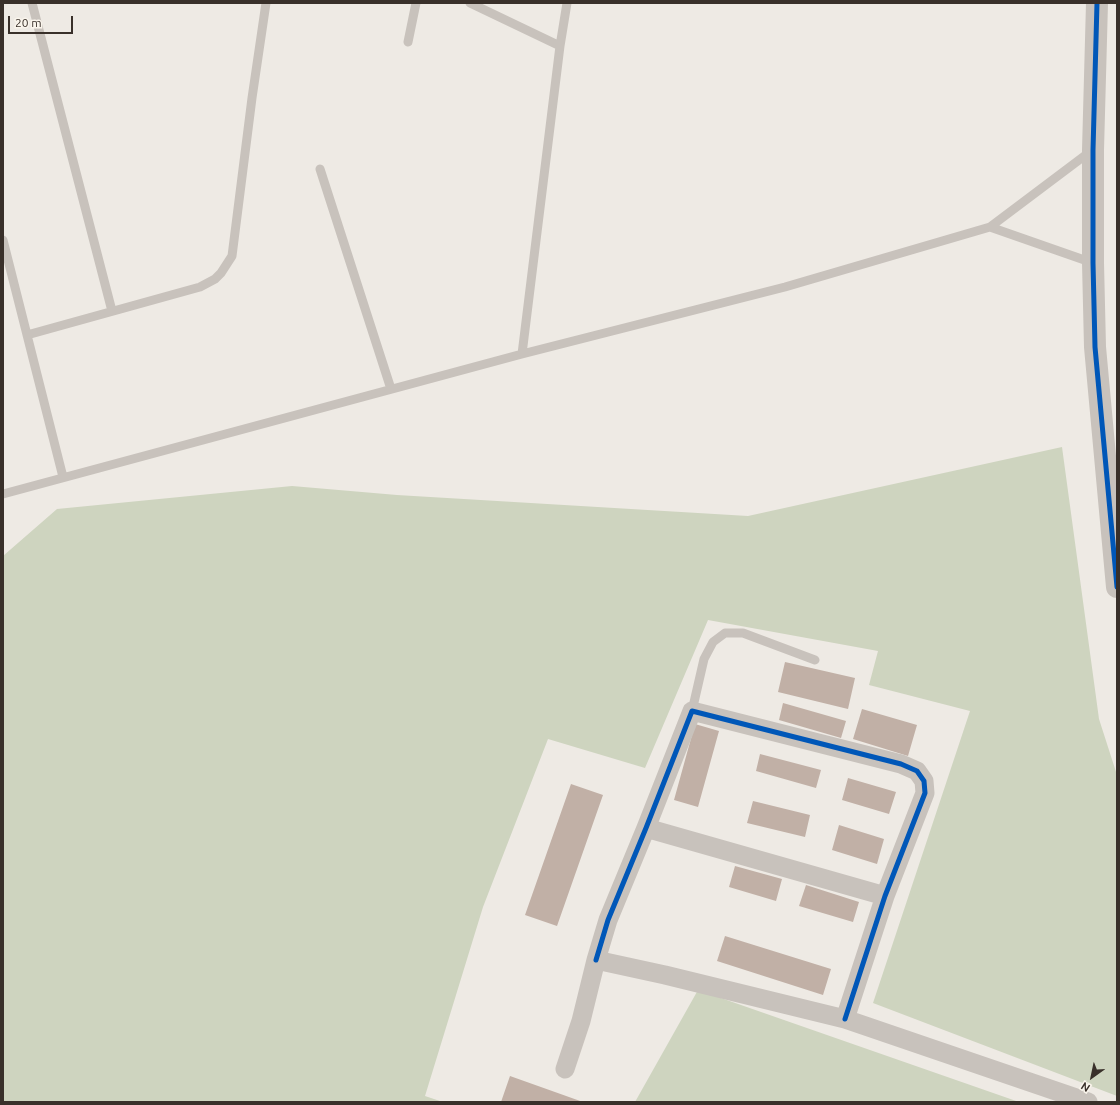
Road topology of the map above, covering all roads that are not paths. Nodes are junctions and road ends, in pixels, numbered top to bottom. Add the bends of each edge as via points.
1 (32, 3) edge
2 (266, 3) edge
3 (416, 3) edge
4 (470, 3) edge
5 (567, 3) edge
6 (1097, 3) edge
7 (408, 42) dead end
8 (560, 46) junction
9 (1093, 150) junction
10 (320, 169) dead end
11 (990, 227) junction
12 (3, 240) edge
13 (1093, 263) junction
14 (112, 311) junction
15 (27, 336) junction
16 (522, 354) junction
17 (391, 389) junction
18 (63, 477) junction
19 (3, 494) edge
20 (1117, 587) edge
21 (815, 660) dead end
22 (692, 711) junction
23 (646, 828) junction
24 (885, 896) junction
25 (596, 960) junction
26 (845, 1020) junction
27 (565, 1069) dead end
28 (1088, 1102) edge

1 - 14 lane
2 - 14 lane via 232,256 215,279 200,286
3 - 7 lane
4 - 8 lane
5 - 8 lane
6 - 9 street
8 - 16 lane
9 - 11 lane
9 - 13 street
10 - 17 lane
11 - 13 lane
11 - 16 lane via 785,287
12 - 15 lane
13 - 20 street via 1095,347
14 - 15 lane
15 - 18 lane
16 - 17 lane
17 - 18 lane
18 - 19 lane
21 - 22 lane via 743,633 725,633 713,642 704,659
22 - 23 street
22 - 24 street via 901,764 917,771 924,781 925,793
23 - 24 street
23 - 25 street via 608,920
24 - 26 street
25 - 26 street
25 - 27 street via 581,1021
26 - 28 street

